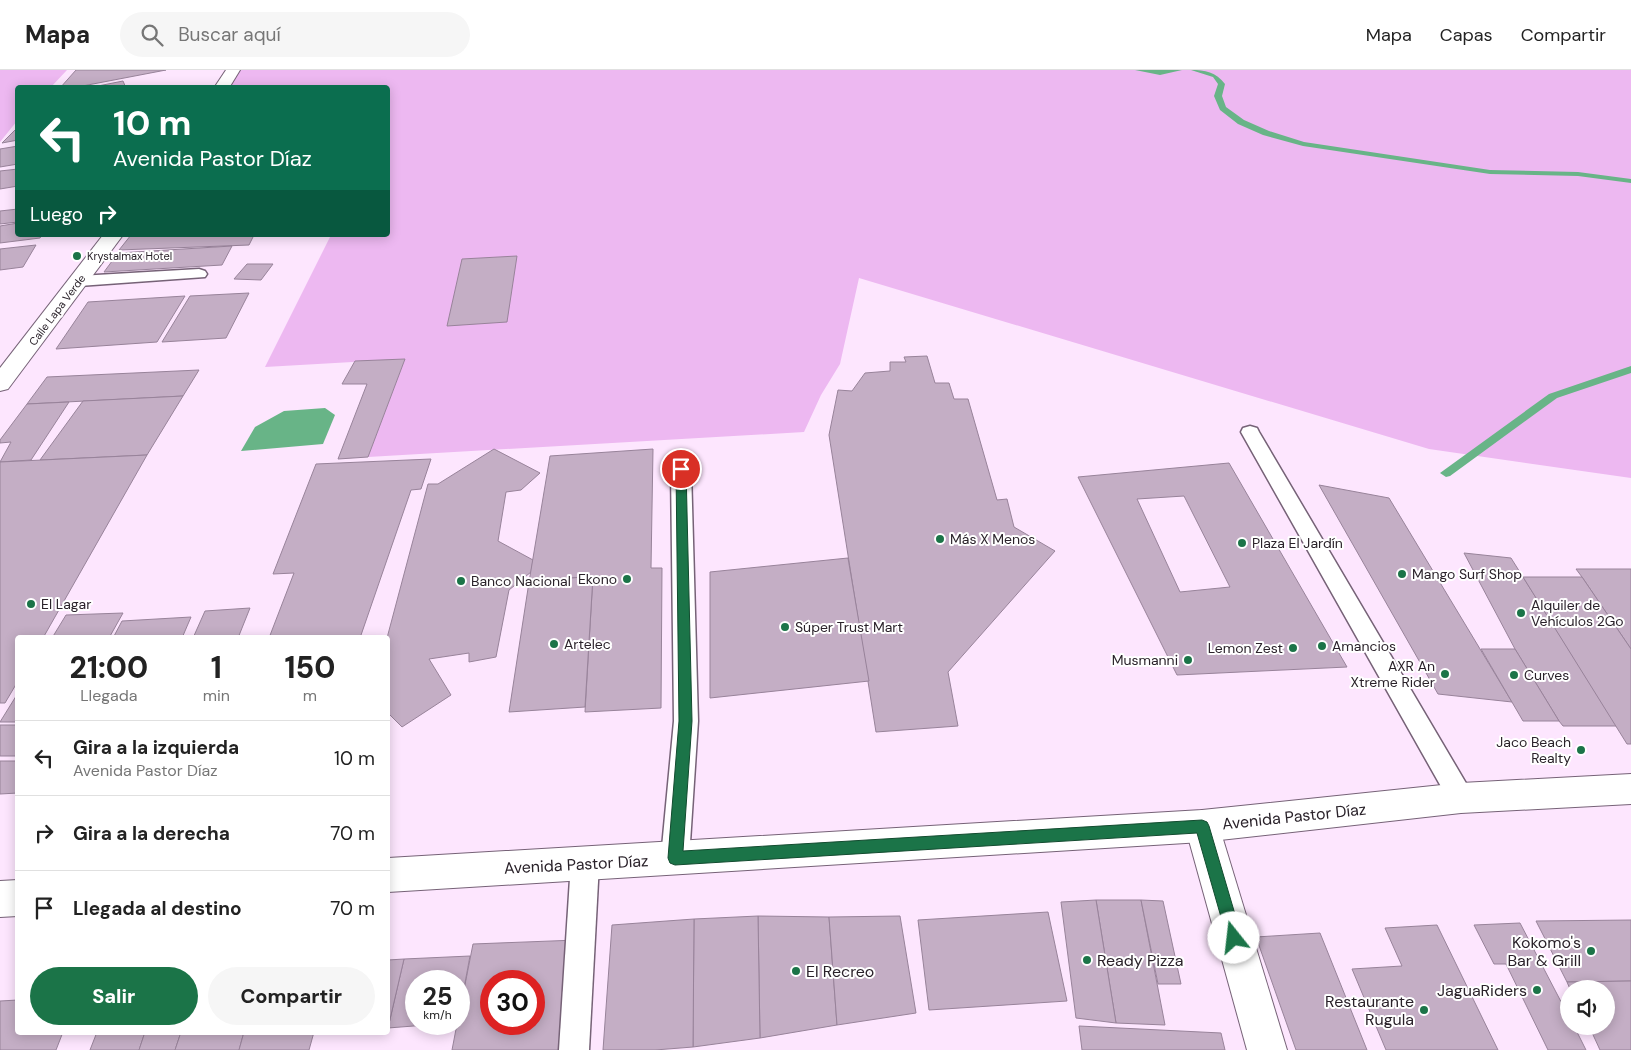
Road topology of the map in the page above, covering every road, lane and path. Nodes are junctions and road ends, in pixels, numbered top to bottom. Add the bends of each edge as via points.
1 (233, 70) edge
2 (222, 85) edge
3 (111, 237) edge
4 (199, 274) dead end
5 (78, 281) junction
6 (0, 384) edge
7 (1250, 432) dead end
8 (681, 469) dead end
9 (1631, 788) edge
10 (1461, 798) junction
11 (1202, 826) junction
12 (675, 858) junction
13 (585, 863) junction
14 (390, 875) edge
15 (15, 898) edge
16 (0, 899) edge
17 (574, 1050) edge
18 (1267, 1050) edge

1 - 2 street
3 - 5 street, Calle Lapa Verde
4 - 5 lane
5 - 6 street, Calle Lapa Verde
7 - 10 lane
8 - 12 lane via 686,721
9 - 10 street, Avenida Pastor Díaz
10 - 11 street, Avenida Pastor Díaz
11 - 12 street, Avenida Pastor Díaz
11 - 18 street
12 - 13 street, Avenida Pastor Díaz
13 - 14 street, Avenida Pastor Díaz
13 - 17 lane
15 - 16 street

